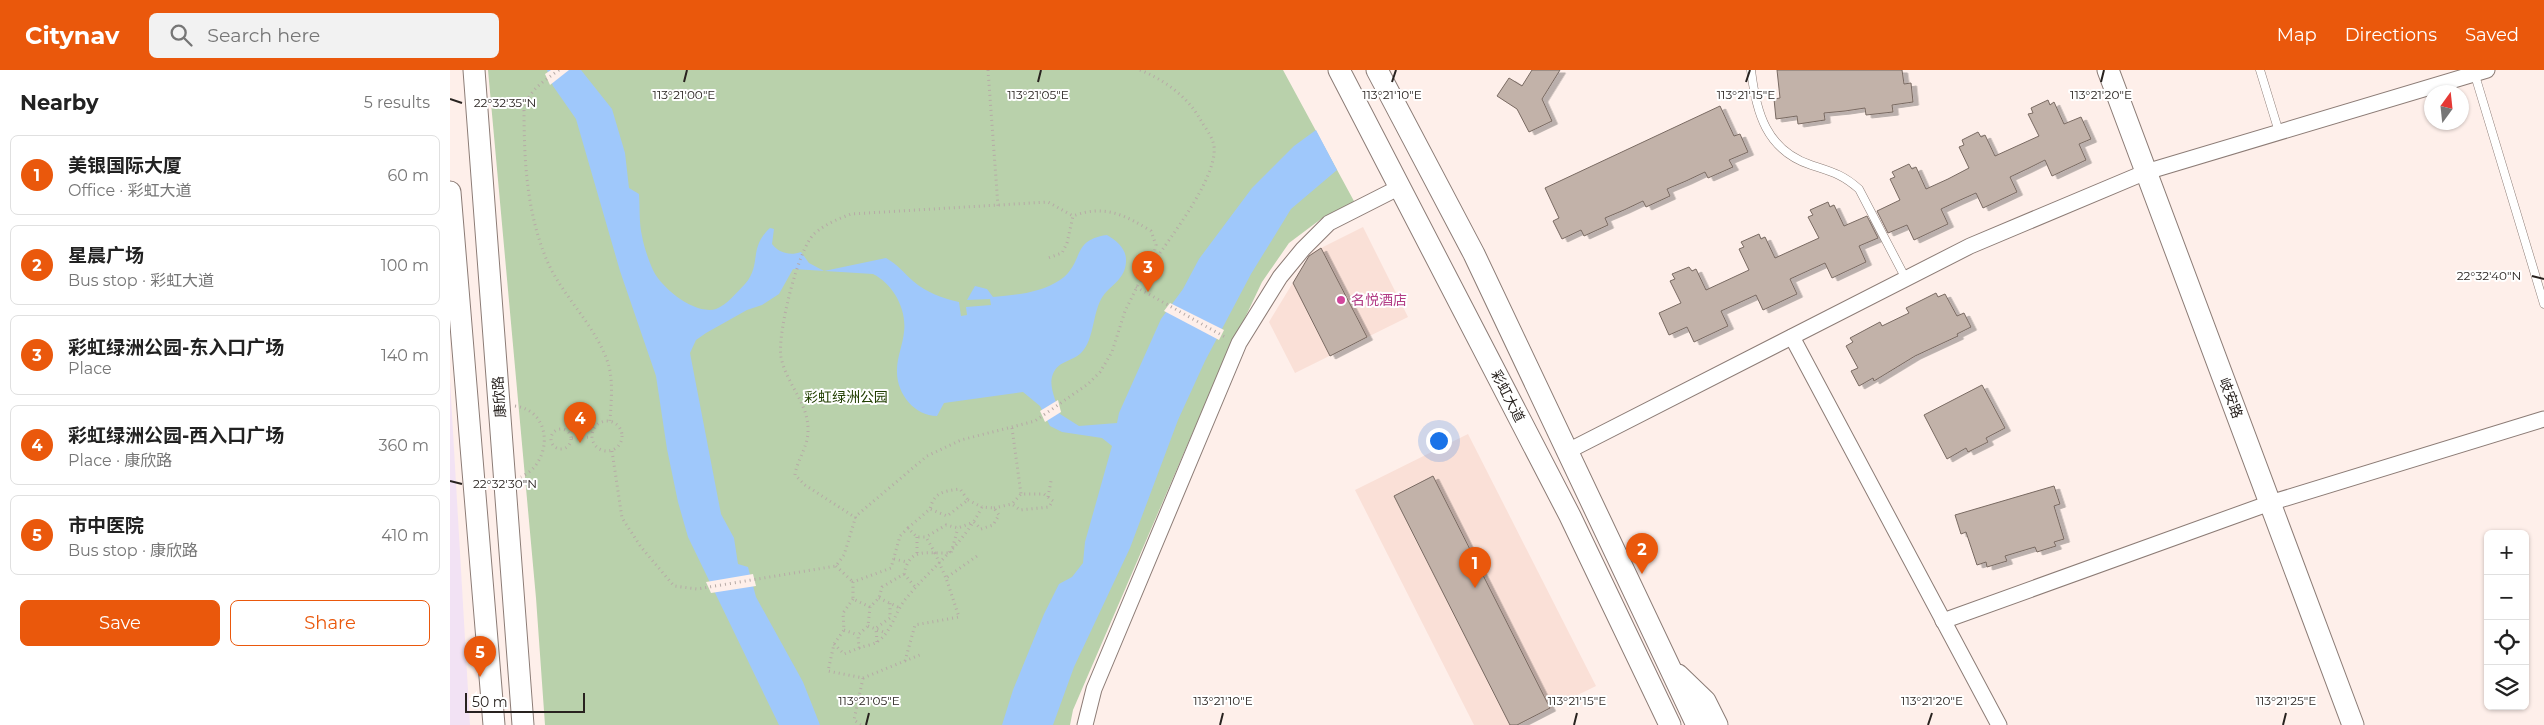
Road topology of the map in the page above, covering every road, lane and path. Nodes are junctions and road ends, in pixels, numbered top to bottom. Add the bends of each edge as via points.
1 (474, 70) edge
2 (559, 70) edge
3 (988, 70) edge
4 (1140, 70) edge
5 (1339, 70) edge
6 (1377, 70) edge
7 (1751, 70) edge
8 (2108, 70) edge
9 (2260, 70) edge
10 (2478, 71) edge
11 (2279, 132) junction
12 (2146, 172) junction
13 (1400, 187) junction
14 (450, 192) edge
15 (998, 206) junction
16 (1073, 216) junction
17 (1048, 258) dead end
18 (1151, 265) junction
19 (1906, 279) junction
20 (1136, 287) junction
21 (2544, 304) edge
22 (1226, 337) dead end
23 (1792, 337) junction
24 (500, 405) junction
25 (2544, 419) edge
26 (610, 421) junction
27 (1012, 428) junction
28 (592, 437) junction
29 (572, 438) junction
30 (544, 439) junction
31 (550, 439) junction
32 (612, 450) junction
33 (1568, 451) junction
34 (1051, 481) dead end
35 (506, 485) junction
36 (1021, 494) junction
37 (1048, 496) junction
38 (968, 500) junction
39 (2270, 503) junction
40 (1012, 504) junction
41 (982, 507) junction
42 (994, 508) junction
43 (930, 509) junction
44 (947, 516) junction
45 (856, 518) junction
46 (974, 522) junction
47 (946, 525) junction
48 (908, 528) junction
49 (958, 528) junction
50 (917, 537) junction
51 (926, 537) junction
52 (917, 553) junction
53 (935, 553) junction
54 (950, 553) junction
55 (977, 556) dead end
56 (894, 559) junction
57 (907, 562) junction
58 (940, 564) junction
59 (836, 566) junction
60 (904, 574) junction
61 (946, 578) junction
62 (854, 582) junction
63 (916, 588) junction
64 (879, 598) junction
65 (853, 599) junction
66 (890, 603) junction
67 (870, 607) junction
68 (900, 608) junction
69 (1943, 621) junction
70 (868, 626) junction
71 (876, 628) junction
72 (844, 630) junction
73 (886, 633) junction
74 (858, 635) junction
75 (877, 642) junction
76 (834, 644) junction
77 (859, 648) junction
78 (922, 654) dead end
79 (905, 661) junction
80 (1666, 663) junction
81 (863, 678) junction
82 (494, 725) edge
83 (523, 725) edge
84 (861, 725) edge
85 (1085, 725) edge
86 (1670, 725) edge
87 (1697, 725) edge
88 (1717, 725) edge
89 (1999, 725) edge
90 (2353, 725) edge

1 - 24 street, 康欣路
2 - 26 path via 535,87 524,106 524,147 531,214 546,257 608,361 612,387
3 - 15 path
4 - 18 path via 1158,77 1194,108 1214,144 1213,160 1204,185
5 - 13 street, 彩虹大道
6 - 33 street via 1474,254
7 - 19 lane via 1755,103 1762,123 1775,141 1791,155 1810,165 1832,170 1859,189
8 - 12 street, 岐安路
9 - 11 lane
10 - 11 street
10 - 21 lane
11 - 12 street
12 - 19 street via 1970,246
12 - 39 street, 岐安路
13 - 85 street via 1329,223 1280,277 1239,344 1094,689
13 - 86 street, 彩虹大道 via 1570,516
14 - 82 street
15 - 16 path via 1048,202
15 - 45 path via 851,214 829,223 813,235 788,298 781,335 781,358 806,410 808,433 795,475
16 - 17 path via 1062,253
16 - 18 path via 1088,210 1125,215 1151,231 1156,246
18 - 20 path
19 - 23 street
20 - 22 path
20 - 27 path via 1112,352 1100,372 1070,398 1035,421
23 - 33 street
23 - 69 street
24 - 30 path via 522,407 537,416
24 - 35 street, 康欣路
25 - 39 street
26 - 28 path via 596,425
26 - 32 path via 618,426 622,435 620,445
27 - 36 path
27 - 45 path via 961,440 927,456 862,509
28 - 29 path
28 - 32 path via 597,448
29 - 31 path via 562,429 553,433
29 - 31 path via 562,450 556,448
30 - 31 path
30 - 35 path via 536,468
32 - 59 path via 622,518 641,547 674,586 697,589
33 - 80 street
34 - 37 path
35 - 83 street, 康欣路
36 - 37 path
36 - 40 path
37 - 40 path via 1053,501 1049,507 1020,510
38 - 41 path
38 - 43 path via 960,489 942,491 932,500
38 - 44 path
39 - 69 street
39 - 90 street, 岐安路
40 - 42 path
41 - 42 path
41 - 46 path
42 - 46 path via 999,515 993,524 981,529
43 - 44 path
43 - 48 path
44 - 47 path
45 - 59 path via 844,555
46 - 49 path
46 - 54 path
47 - 49 path
47 - 51 path
48 - 50 path
48 - 56 path via 900,536
49 - 54 path
50 - 51 path
50 - 52 path
51 - 53 path
52 - 53 path
52 - 57 path
53 - 54 path
53 - 58 path, bridge
54 - 58 path
55 - 61 path
56 - 57 path
56 - 62 path via 891,568
57 - 60 path
58 - 61 path, bridge
58 - 63 path
59 - 62 path
60 - 63 path
60 - 64 path via 882,586
61 - 79 path via 959,618 915,625
62 - 65 path
63 - 68 path
64 - 66 path
64 - 67 path
65 - 67 path
65 - 72 path via 843,613
66 - 68 path
66 - 71 path via 890,618
67 - 70 path
68 - 73 path
69 - 89 street
70 - 71 path
70 - 74 path
71 - 73 path
71 - 75 path
72 - 74 path
72 - 76 path
73 - 75 path
74 - 77 path
75 - 77 path
76 - 77 path via 844,654
76 - 81 path via 828,670
78 - 79 path
79 - 81 path
80 - 87 street
80 - 88 street via 1705,701
81 - 84 path via 854,720

